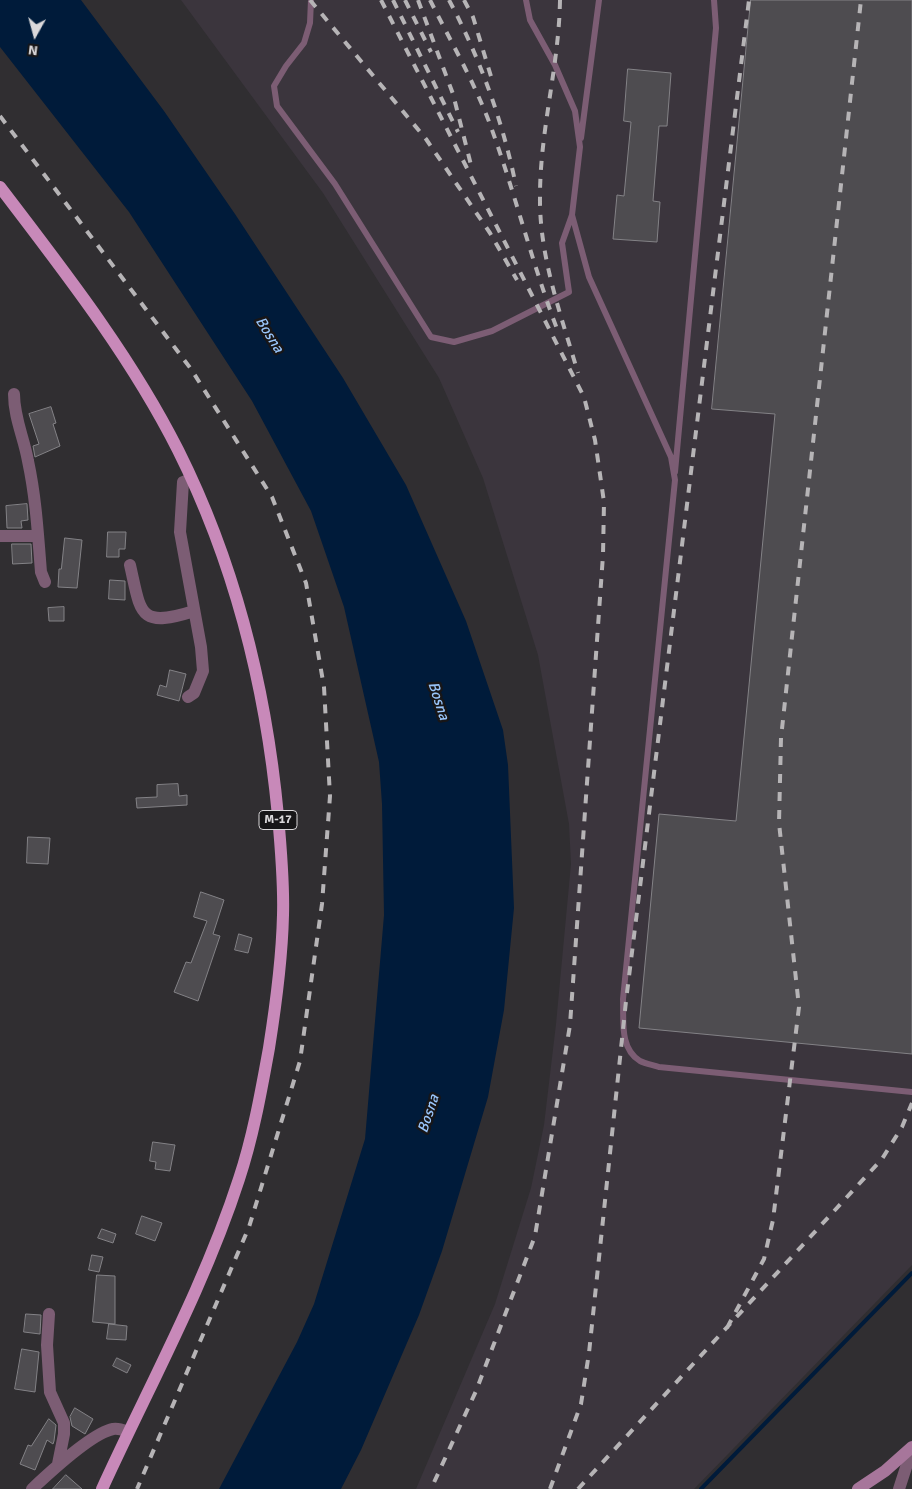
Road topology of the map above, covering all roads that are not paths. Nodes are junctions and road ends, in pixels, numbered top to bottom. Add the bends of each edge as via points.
1 (312, 0) edge
2 (526, 0) edge
3 (599, 0) edge
4 (714, 0) edge
5 (580, 147) junction
6 (0, 187) edge
7 (572, 215) junction
8 (14, 394) dead end
9 (191, 479) junction
10 (674, 480) junction
11 (0, 536) edge
12 (38, 536) junction
13 (130, 564) dead end
14 (45, 582) dead end
15 (194, 611) junction
16 (188, 697) dead end
17 (912, 1092) edge
18 (50, 1314) dead end
19 (128, 1432) junction
20 (910, 1450) edge
21 (58, 1464) junction
22 (32, 1489) edge
23 (102, 1489) edge
24 (858, 1489) edge
25 (899, 1489) edge

1 - 7 lane via 304,43 274,86 277,106 335,184 431,337 454,342 492,331 569,292 562,243
2 - 5 lane via 530,20 575,111
3 - 5 lane
4 - 10 lane via 716,28
5 - 7 lane
6 - 9 main road, M-17 via 71,281 136,376
7 - 10 lane via 589,277 670,457
8 - 12 street via 16,421 28,459
9 - 15 street via 183,482 180,532
9 - 19 main road, M-17 via 211,522 238,598 258,674 273,761 283,915 277,997 264,1078 240,1176 188,1312
10 - 17 lane via 624,999 624,1039 640,1061 660,1067
11 - 12 street
12 - 14 street
13 - 15 street via 141,610 146,616 164,620
15 - 16 street via 203,671 194,693
18 - 21 street via 46,1345 50,1392 64,1424
19 - 21 street via 119,1429 107,1431
19 - 23 main road, M-17
20 - 24 main road
20 - 25 street
21 - 22 street

